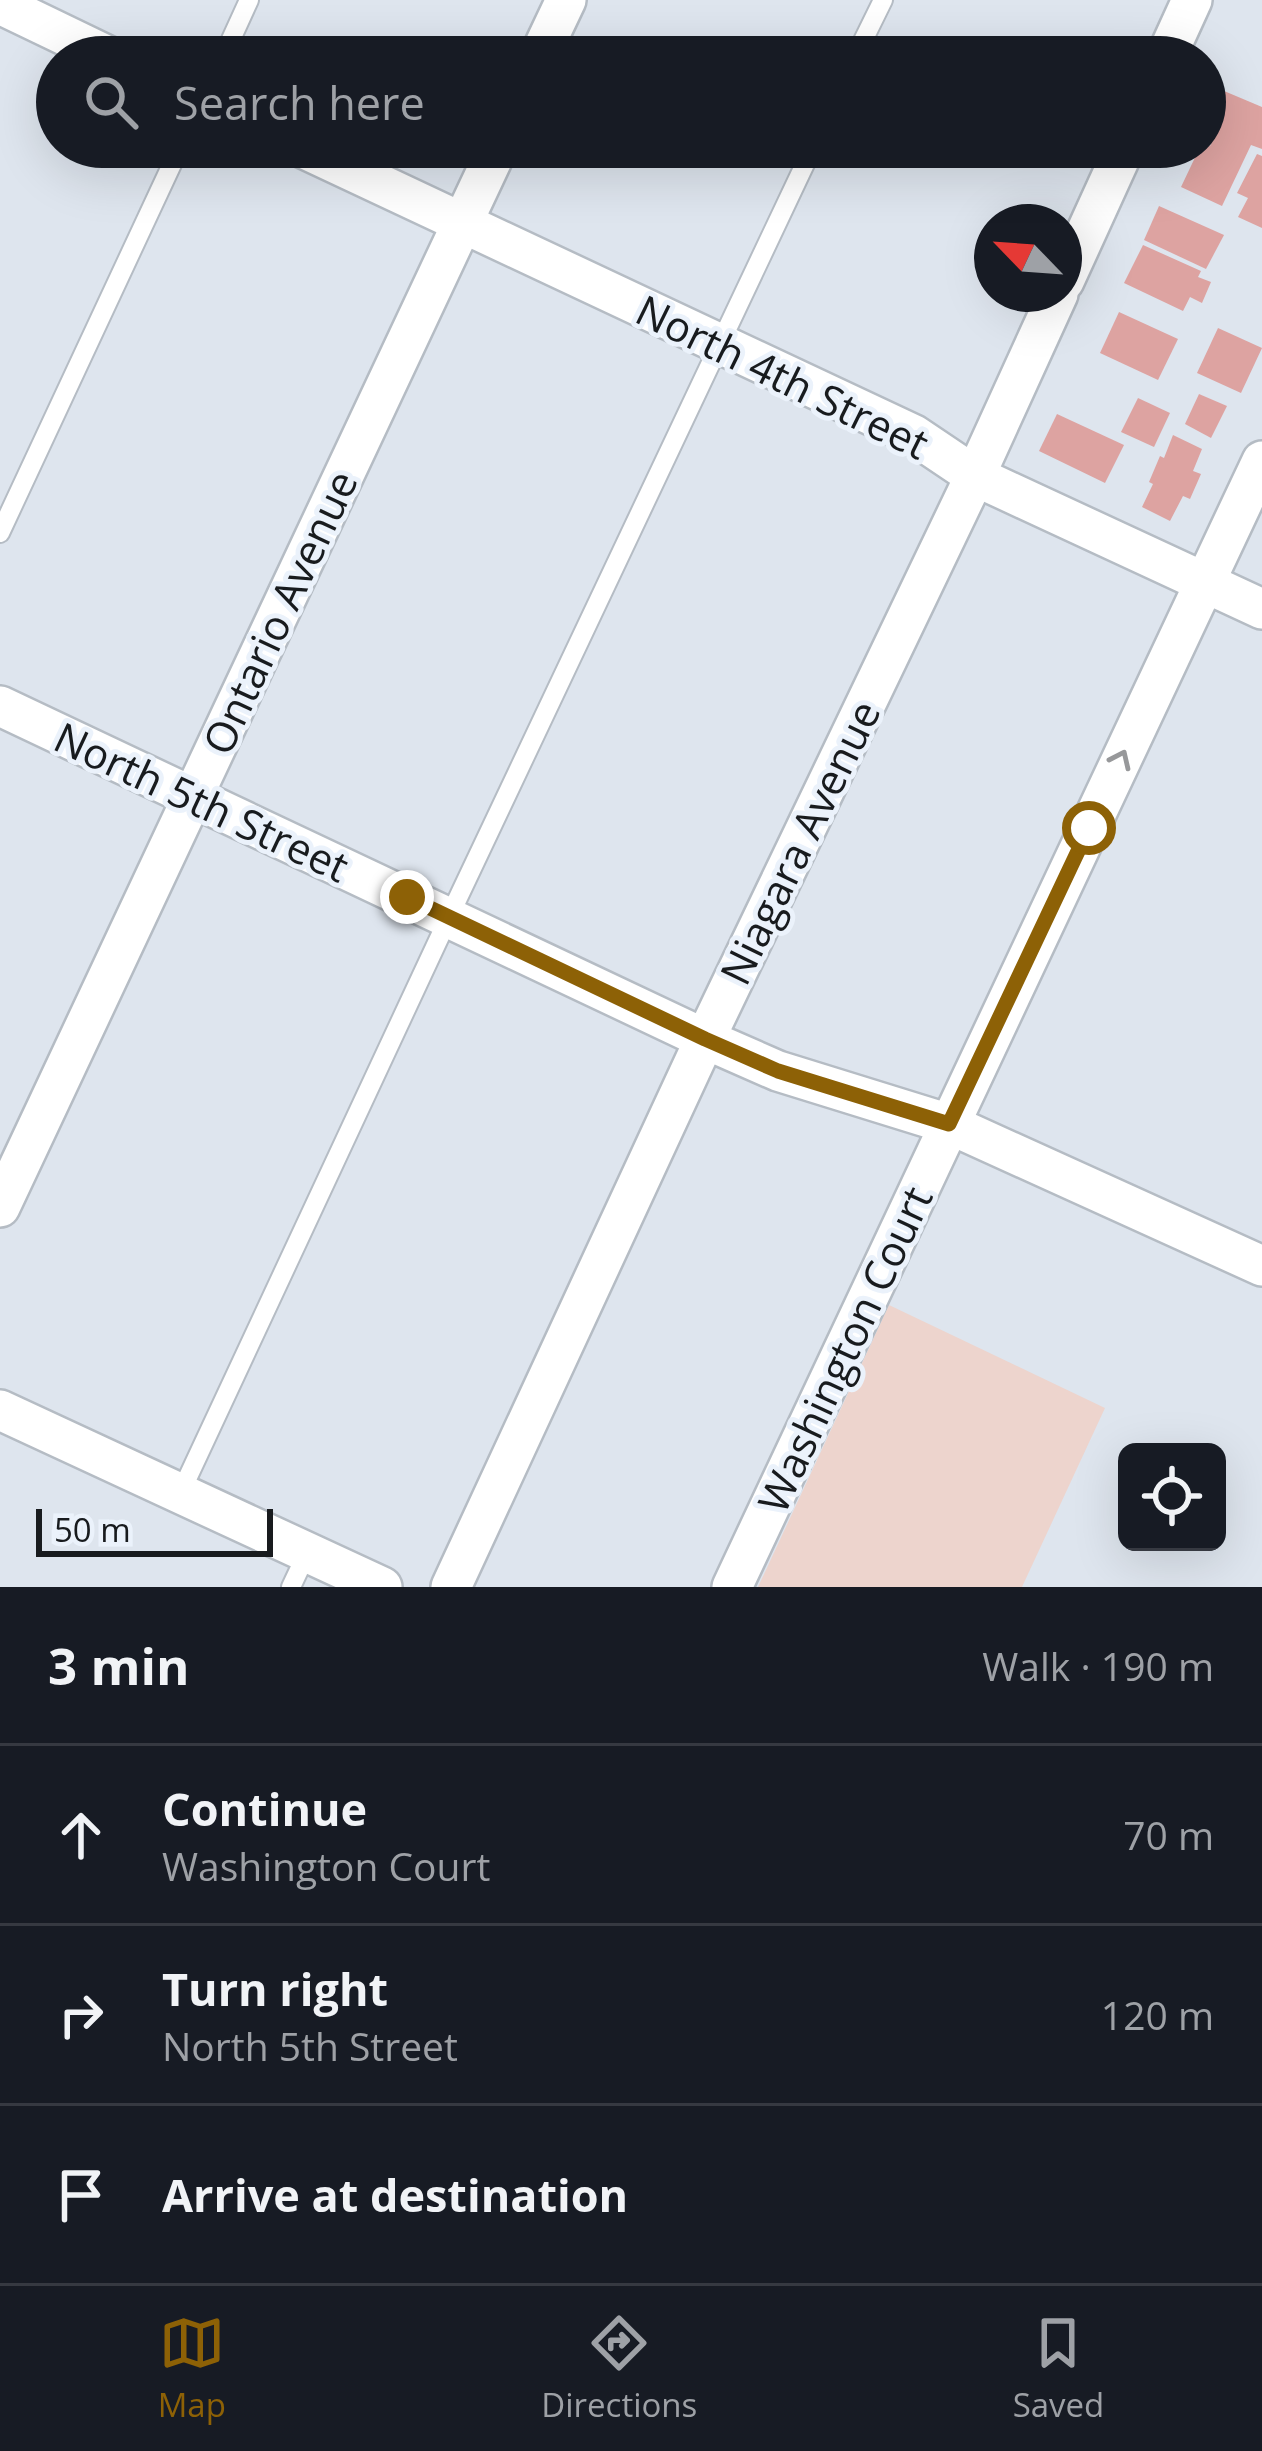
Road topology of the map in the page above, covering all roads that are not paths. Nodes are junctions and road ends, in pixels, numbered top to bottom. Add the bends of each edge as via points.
1 (250, 0) edge
2 (566, 0) edge
3 (883, 0) edge
4 (1192, 0) edge
5 (0, 4) edge
6 (66, 36) edge
7 (233, 36) edge
8 (549, 36) edge
9 (866, 36) edge
10 (1176, 36) edge
11 (170, 168) edge
12 (347, 168) edge
13 (488, 168) edge
14 (803, 168) edge
15 (1115, 168) edge
16 (463, 222) junction
17 (1082, 241) edge
18 (1050, 312) edge
19 (720, 343) junction
20 (1262, 460) edge
21 (975, 476) junction
22 (0, 533) edge
23 (1205, 583) junction
24 (1262, 609) edge
25 (0, 706) edge
26 (193, 796) junction
27 (449, 917) junction
28 (705, 1039) junction
29 (949, 1124) junction
30 (0, 1208) edge
31 (1262, 1266) edge
32 (0, 1410) edge
33 (180, 1495) junction
34 (299, 1570) edge
35 (382, 1587) edge
36 (451, 1587) edge
37 (732, 1587) edge

1 - 7 lane
2 - 8 street
3 - 9 lane
4 - 10 street
5 - 6 street
11 - 22 lane
12 - 16 street, North 4th Street
13 - 16 street, Ontario Avenue
14 - 19 lane
15 - 17 street
16 - 19 street, North 4th Street
16 - 26 street, Ontario Avenue
18 - 21 street, Niagara Avenue
19 - 21 street, North 4th Street via 914,435
19 - 27 lane
20 - 23 street, Washington Court
21 - 23 street, North 4th Street
21 - 28 street, Niagara Avenue
23 - 24 street, North 4th Street
29 -> 23 street, Washington Court
25 - 26 street, North 5th Street
26 - 27 street, North 5th Street
26 - 30 street, Ontario Avenue
27 - 28 street, North 5th Street
27 - 33 lane
28 - 29 street, North 5th Street via 778,1071
28 - 36 street, Niagara Avenue
29 - 31 street, North 5th Street
29 - 37 street, Washington Court
32 - 33 street
33 - 34 street
34 - 35 street

